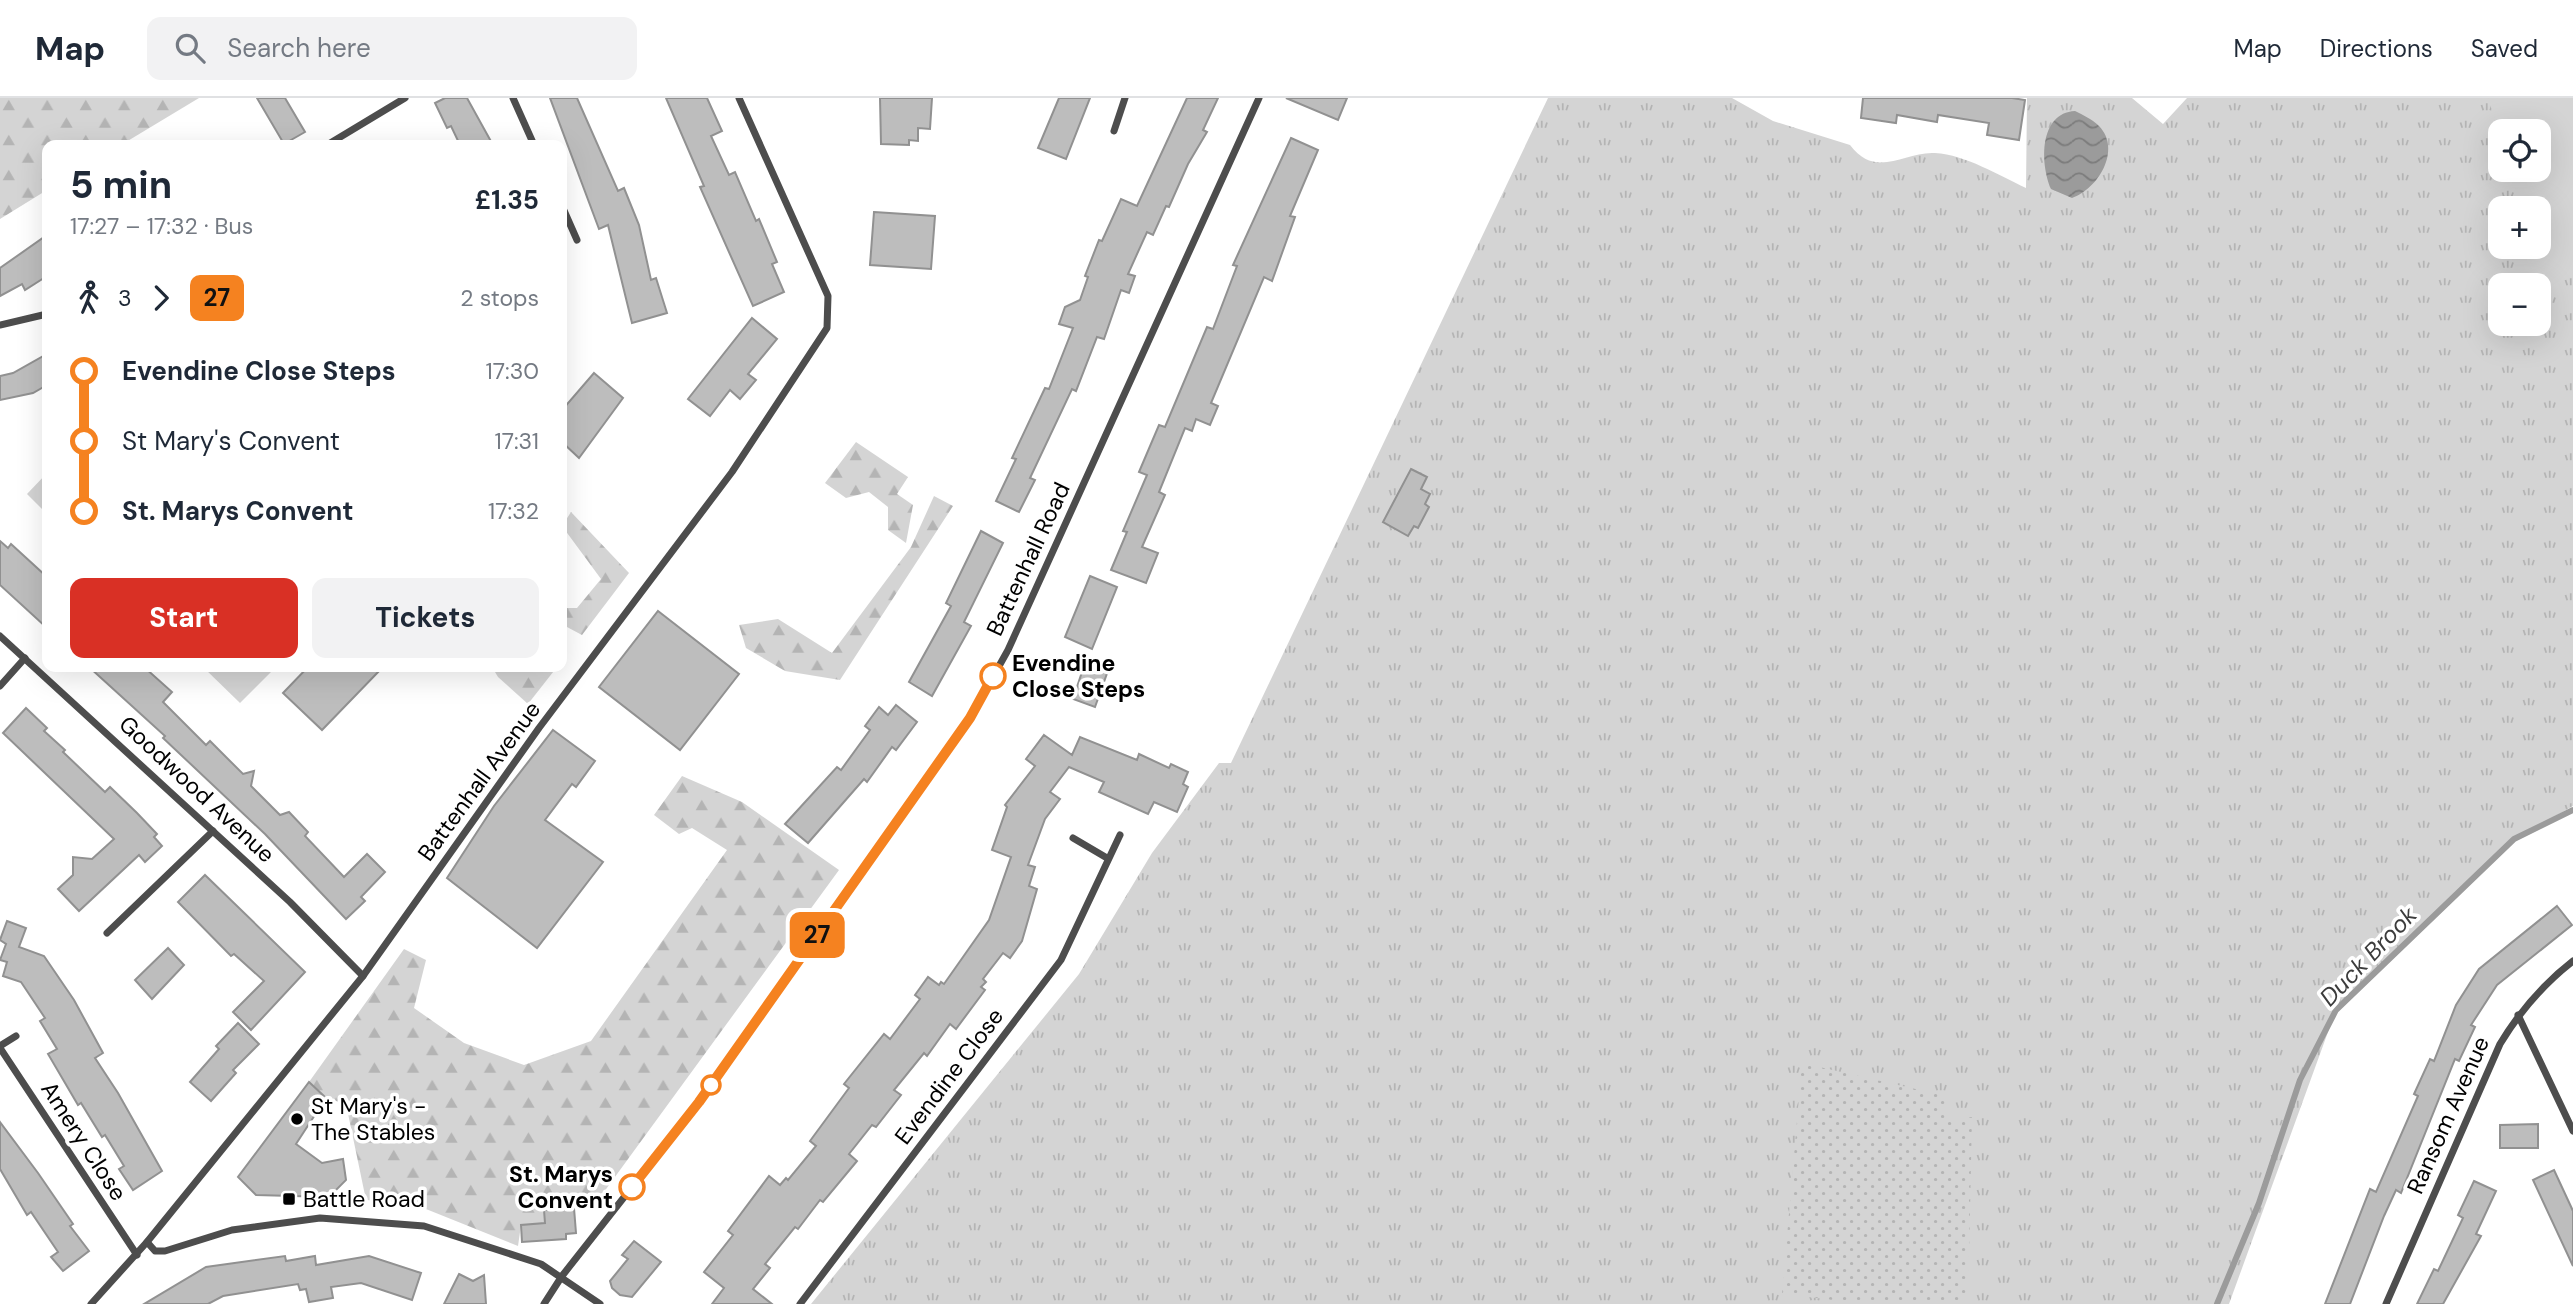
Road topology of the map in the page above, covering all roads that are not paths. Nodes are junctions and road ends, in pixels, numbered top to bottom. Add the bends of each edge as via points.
1 (405, 98) edge
2 (513, 98) edge
3 (739, 98) edge
4 (1125, 98) edge
5 (1259, 98) edge
6 (1114, 131) dead end
7 (335, 140) edge
8 (532, 140) edge
9 (567, 217) edge
10 (577, 240) dead end
11 (42, 315) edge
12 (0, 325) edge
13 (0, 636) edge
14 (25, 658) junction
15 (0, 686) edge
16 (213, 831) junction
17 (1120, 835) dead end
18 (1073, 838) dead end
19 (1107, 858) junction
20 (107, 933) dead end
21 (2573, 961) edge
22 (363, 976) junction
23 (2518, 1015) junction
24 (16, 1036) dead end
25 (0, 1047) edge
26 (2573, 1131) edge
27 (147, 1242) junction
28 (136, 1255) junction
29 (562, 1276) junction
30 (91, 1304) edge
31 (544, 1304) edge
32 (600, 1304) edge
33 (800, 1304) edge
34 (2386, 1304) edge

1 - 7 street
2 - 8 street
3 - 22 street, Battenhall Avenue via 828,296 827,328 732,472 540,728
4 - 6 street
5 - 29 street, Battenhall Road via 1008,650 970,718 699,1102
9 - 10 street
11 - 12 street
13 - 14 street, Goodwood Avenue
14 - 15 street
14 - 16 street, Goodwood Avenue
16 - 20 street
16 - 22 street, Goodwood Avenue
17 - 19 street, Evendine Close
18 - 19 street
19 - 33 street, Evendine Close via 1061,960
21 - 23 street, Ransom Avenue
22 - 27 street, Battenhall Avenue
23 - 26 street
23 - 34 street, Ransom Avenue via 2500,1044
24 - 25 street, Amery Close
25 - 28 street, Amery Close
27 - 28 street, Battenhall Avenue
27 - 29 street via 155,1251 165,1251 232,1230 320,1218 425,1226 541,1264
28 - 30 street, Battenhall Avenue
29 - 31 street, Battenhall Road
29 - 32 street

